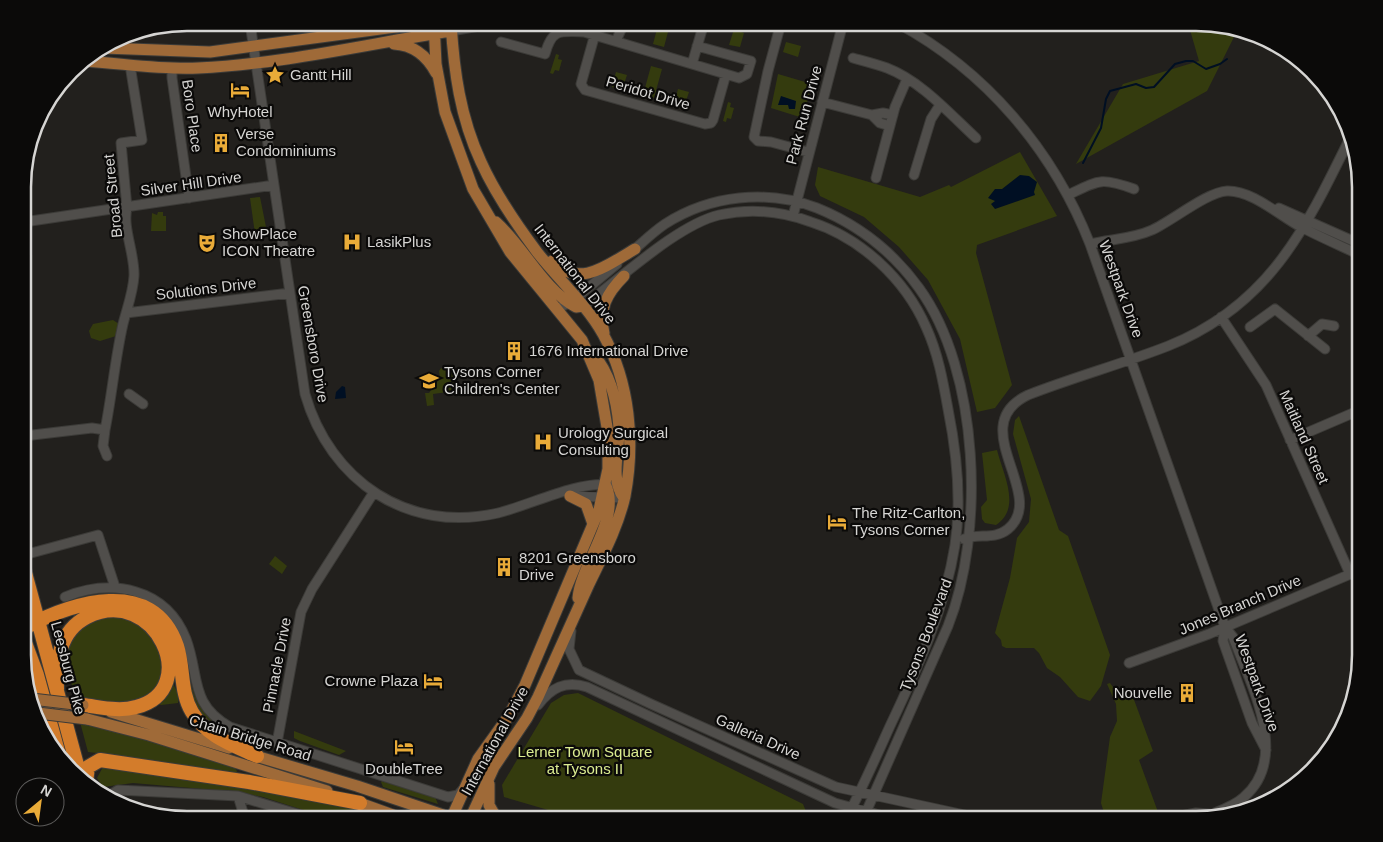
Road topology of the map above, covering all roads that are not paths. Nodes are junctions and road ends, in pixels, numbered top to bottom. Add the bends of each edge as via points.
1 (701, 31) edge
2 (779, 31) edge
3 (841, 31) edge
4 (913, 31) edge
5 (251, 32) edge
6 (360, 32) edge
7 (420, 32) edge
8 (434, 32) edge
9 (451, 32) edge
10 (571, 32) edge
11 (579, 32) edge
12 (620, 32) edge
13 (595, 34) junction
14 (616, 40) junction
15 (501, 42) dead end
16 (380, 43) junction
17 (697, 46) junction
18 (253, 48) junction
19 (116, 49) edge
20 (853, 58) dead end
21 (94, 62) edge
22 (256, 62) junction
23 (692, 64) junction
24 (130, 65) junction
25 (172, 68) junction
26 (726, 74) junction
27 (438, 77) junction
28 (907, 79) junction
29 (822, 102) junction
30 (940, 105) junction
31 (872, 116) junction
32 (893, 116) junction
33 (890, 126) junction
34 (976, 138) dead end
35 (1346, 146) edge
36 (808, 152) junction
37 (914, 176) dead end
38 (876, 178) dead end
39 (274, 185) junction
40 (1134, 189) dead end
41 (1068, 196) junction
42 (189, 198) junction
43 (796, 202) junction
44 (127, 208) junction
45 (488, 214) junction
46 (793, 216) junction
47 (31, 221) edge
48 (1306, 225) junction
49 (524, 234) junction
50 (1351, 241) edge
51 (1090, 244) junction
52 (635, 249) junction
53 (1351, 250) edge
54 (624, 276) junction
55 (290, 292) junction
56 (576, 303) junction
57 (558, 310) junction
58 (126, 313) junction
59 (1221, 317) junction
60 (1334, 326) dead end
61 (1250, 327) dead end
62 (1308, 336) junction
63 (607, 342) junction
64 (585, 346) junction
65 (1325, 349) dead end
66 (1130, 359) junction
67 (129, 394) dead end
68 (143, 404) dead end
69 (1351, 414) edge
70 (105, 430) junction
71 (31, 435) edge
72 (1290, 440) junction
73 (107, 456) dead end
74 (623, 491) junction
75 (374, 492) junction
76 (606, 492) junction
77 (553, 496) junction
78 (570, 496) junction
79 (593, 524) junction
80 (958, 525) junction
81 (970, 537) junction
82 (955, 544) junction
83 (31, 553) edge
84 (1350, 574) joint
85 (115, 587) junction
86 (31, 595) edge
87 (65, 597) dead end
88 (574, 616) junction
89 (38, 621) junction
90 (31, 624) edge
91 (1225, 627) junction
92 (1129, 663) dead end
93 (33, 674) edge
94 (57, 690) junction
95 (38, 700) edge
96 (83, 705) junction
97 (44, 716) edge
98 (528, 718) junction
99 (277, 743) junction
100 (257, 756) junction
101 (76, 764) edge
102 (494, 767) junction
103 (87, 774) edge
104 (464, 788) junction
105 (114, 793) edge
106 (859, 794) junction
107 (238, 796) junction
108 (873, 796) junction
109 (360, 803) junction
110 (852, 808) junction
111 (1224, 808) edge
112 (856, 810) edge
113 (867, 810) edge
114 (941, 810) edge
115 (242, 811) edge
116 (285, 811) edge
117 (381, 811) edge
118 (429, 811) edge
119 (456, 811) edge
120 (474, 811) edge
121 (493, 811) edge

1 - 17 street
2 - 36 street via 754,134 758,141
3 - 29 street, Park Run Drive
4 - 41 street, Westpark Drive via 986,87 1027,132
5 - 18 street, Greensboro Drive
6 - 18 main road
7 - 16 main road
8 - 27 main road, International Drive
9 - 49 main road, International Drive via 455,79 467,127 487,174
10 - 15 street via 550,38 545,54
11 - 13 street
12 - 14 street
13 - 14 street
13 - 26 street, Peridot Drive via 581,84 585,90 706,124 713,120
14 - 23 street via 626,46
16 - 22 main road
16 - 27 main road via 405,45 418,51
17 - 23 street
17 - 26 street via 751,61 745,76 739,78
18 - 19 main road via 191,53
18 - 22 street, Greensboro Drive
20 - 28 street via 887,68
21 - 24 main road
22 - 25 main road
22 - 39 street, Greensboro Drive
23 - 26 street
24 - 25 main road
24 - 44 street, Broad Street via 142,140 121,143
25 - 42 street, Boro Place
27 - 45 main road, International Drive via 457,150 473,189
28 - 30 street
28 - 32 street
29 - 31 street
29 - 36 street, Park Run Drive
30 - 34 street
30 - 37 street via 931,118
31 - 32 street via 883,112
31 - 33 street
32 - 33 street
33 - 38 street
35 - 48 street
36 - 43 street, Park Run Drive
39 - 42 street, Silver Hill Drive
39 - 55 street, Greensboro Drive
40 - 41 street via 1105,180
41 - 51 street, Westpark Drive
42 - 44 street, Silver Hill Drive
43 - 46 street, Park Run Drive
43 - 52 street, Tysons Boulevard via 773,197 746,197 701,206 664,224
43 - 81 street, Tysons Boulevard via 841,219 884,248 919,288 936,316 955,370 967,432 972,496
44 - 47 street, Silver Hill Drive
44 - 58 street, Broad Street via 125,214 134,277
45 - 56 main road via 512,236 560,296
45 - 57 main road, International Drive via 510,252
46 - 54 street, Tysons Boulevard via 749,211 716,216 682,231
46 - 80 street, Tysons Boulevard via 824,226 864,249 896,280 926,326 936,354 953,430 959,493
48 - 50 street
48 - 51 street via 1237,192 1222,192 1132,238
48 - 53 street
48 - 59 street via 1271,273
49 - 52 main road via 561,269 576,274 600,269
49 - 56 main road, International Drive
51 - 66 street, Westpark Drive
52 - 56 street, Tysons Boulevard
54 - 56 street, Tysons Boulevard
54 - 63 main road via 609,293 602,310
55 - 58 street, Solutions Drive
55 - 75 street, Greensboro Drive via 305,394 315,424 340,462
56 - 57 street, Tysons Boulevard
56 - 63 main road, International Drive
57 - 64 main road, International Drive
58 - 70 street, Broad Street
59 - 66 street via 1169,346
59 - 72 street, Maitland Street via 1263,380
60 - 62 street via 1322,324
61 - 62 street via 1275,308
62 - 65 street
63 - 74 main road, International Drive via 629,417 630,454
64 - 74 main road via 606,371 615,401
64 - 76 main road, International Drive via 599,380 607,418
66 - 81 street via 1016,402 1004,420 1002,434 1020,499 1019,513 1001,534
66 - 91 street, Westpark Drive
67 - 68 street
69 - 72 street
70 - 71 street via 92,428
70 - 73 street, Broad Street via 103,446
72 - 84 street, Maitland Street
74 - 76 street, Greensboro Drive
74 - 76 street, Greensboro Drive
74 - 88 main road, International Drive via 615,528
75 - 77 street, Greensboro Drive via 413,510 458,517 495,513
75 - 99 street, Pinnacle Drive via 312,589 301,612
76 - 77 street, Greensboro Drive via 571,490
76 - 78 street, Greensboro Drive
76 - 79 main road, International Drive
76 - 88 main road via 607,516 581,580
77 - 78 street, Greensboro Drive
78 - 79 main road via 586,504
79 - 104 main road, International Drive via 520,694 478,759
80 - 81 street
80 - 82 street, Tysons Boulevard
81 - 82 street
81 - 108 street, Tysons Boulevard via 955,608
82 - 106 street, Tysons Boulevard via 943,603
83 - 85 street via 98,535
84 - 91 street, Jones Branch Drive
85 - 87 street via 92,588
85 - 99 street via 141,592 170,612 187,641 198,692 213,715 230,727
86 - 89 highway, Leesburg Pike
88 - 98 main road, International Drive
88 - 106 street, Galleria Drive via 569,649 579,670 821,780
89 - 90 highway
89 - 94 highway, Leesburg Pike
89 - 100 highway via 56,612 105,600 128,602 145,608 161,620 173,637 186,700 198,721 215,736
91 - 92 street, Jones Branch Drive
91 - 111 street, Westpark Drive via 1223,641 1252,723 1266,750 1261,774 1250,792
93 - 97 highway, Leesburg Pike
94 - 96 highway via 60,648 75,625 92,614 110,611 129,613 146,622 161,638 167,652 168,669 158,693 144,705 128,709
94 - 101 highway, Leesburg Pike
95 - 96 main road, Chain Bridge Road, bridge
96 - 100 main road, Chain Bridge Road
97 - 109 main road, Chain Bridge Road, bridge via 87,719 149,735
98 - 102 main road, International Drive
98 - 110 street, Galleria Drive via 553,689 578,684 815,794
99 - 104 street via 448,797 458,795
100 - 118 main road, Chain Bridge Road
102 - 120 main road, International Drive
102 - 121 main road via 488,799
103 - 109 highway via 88,767 100,760
104 - 119 main road, International Drive
105 - 107 street via 118,790
106 - 108 street, Galleria Drive
106 - 110 street, Tysons Boulevard
107 - 115 street
107 - 116 street
108 - 113 street, Tysons Boulevard
108 - 114 street, Galleria Drive
109 - 117 main road, Chain Bridge Road
110 - 112 street, Galleria Drive

